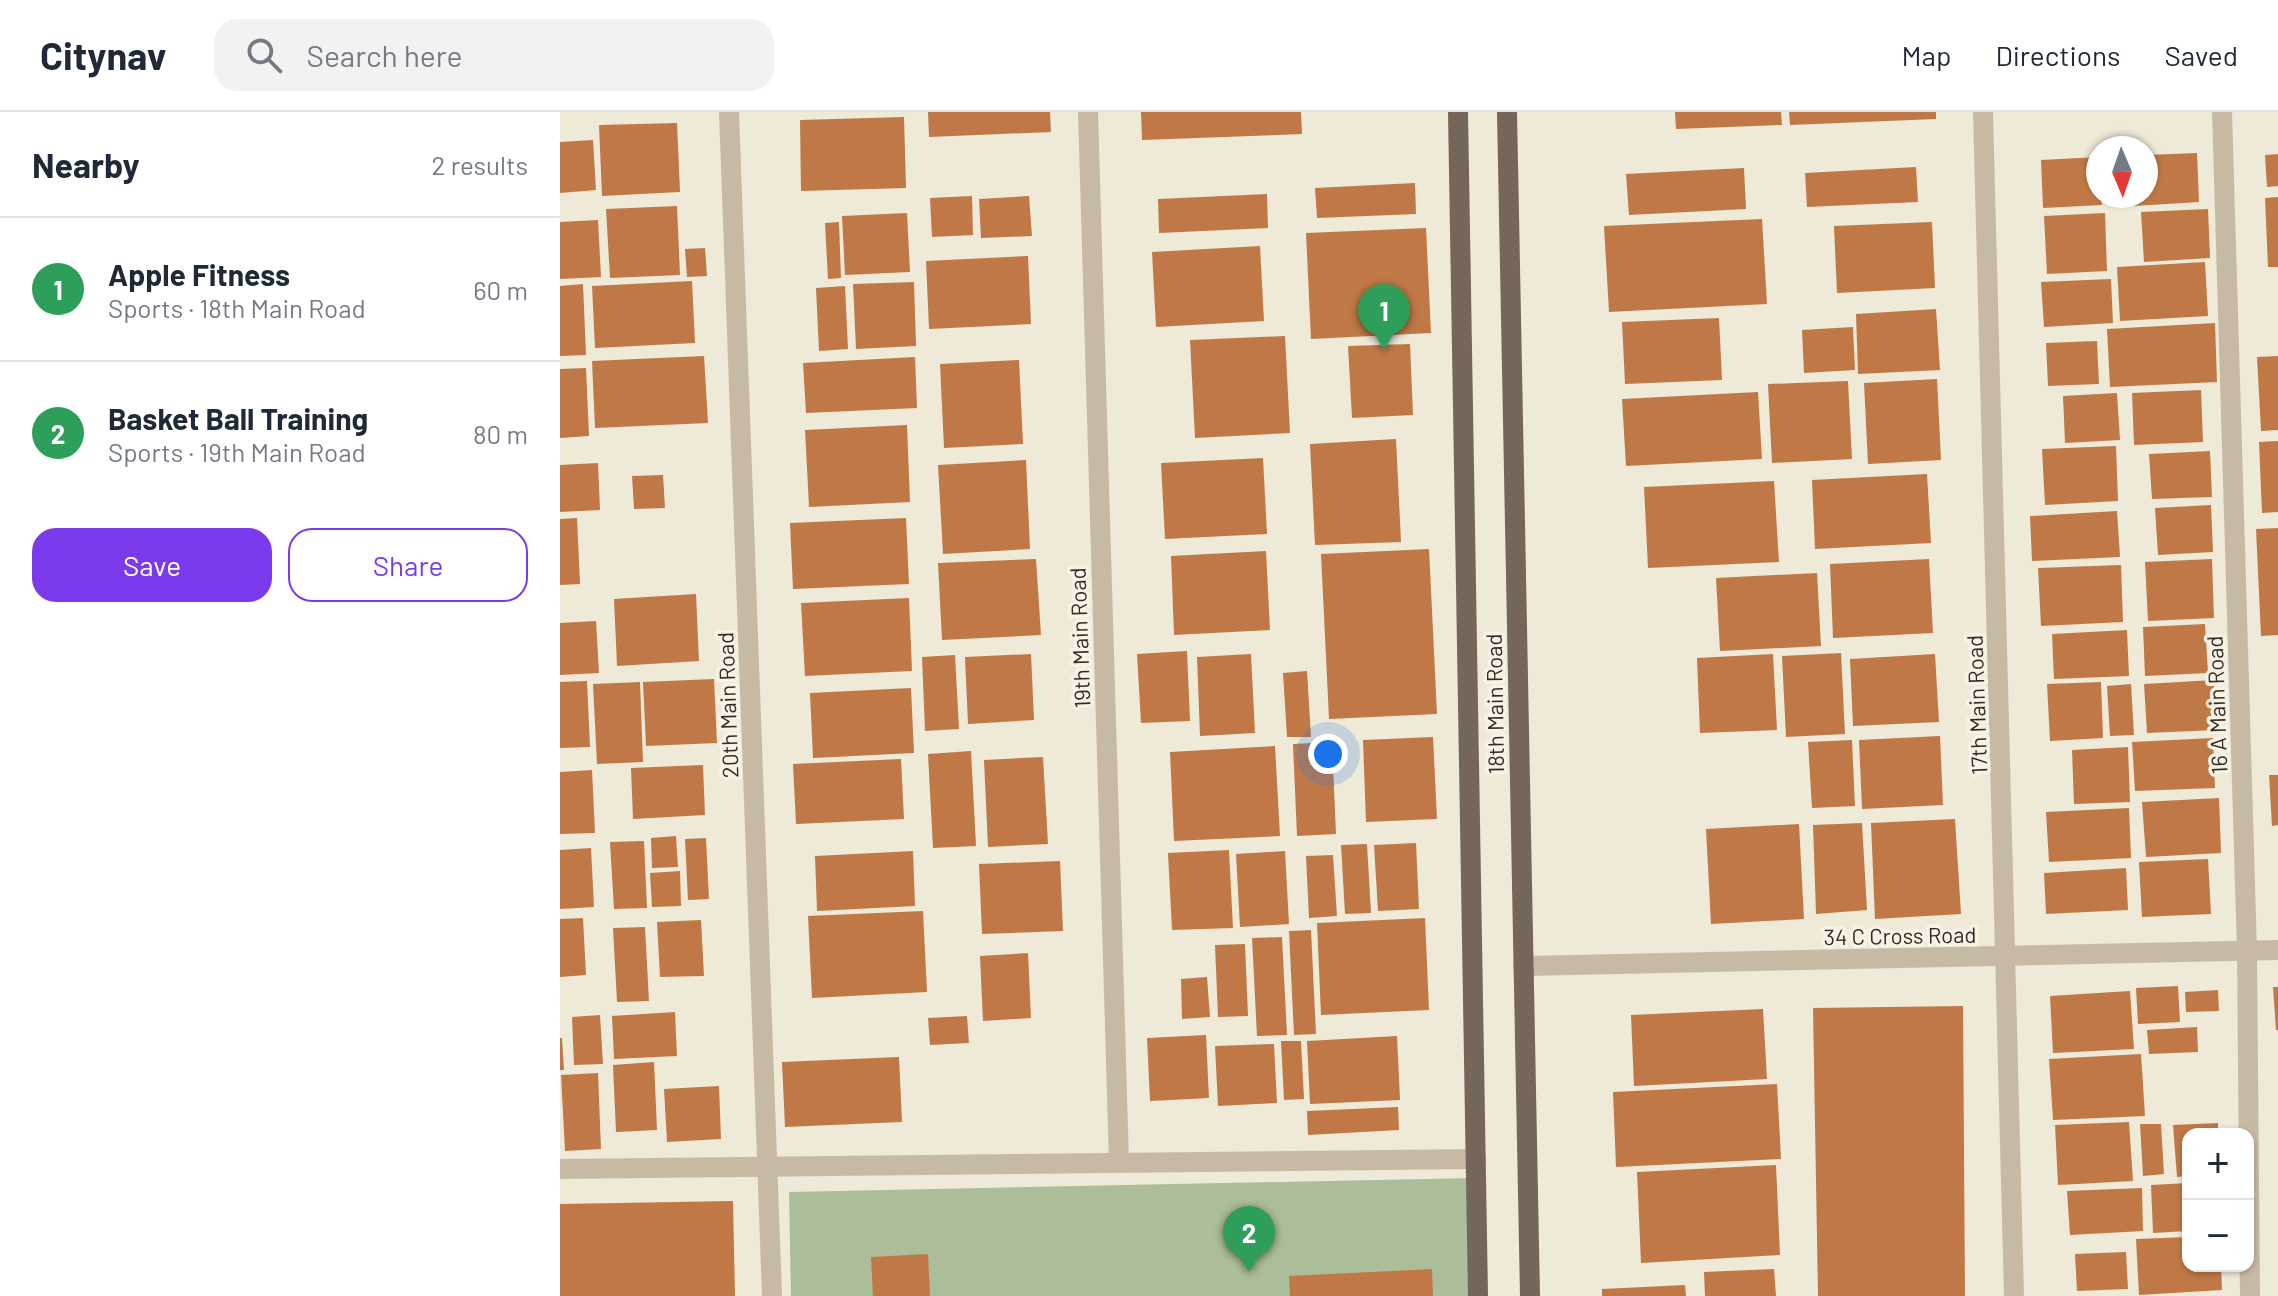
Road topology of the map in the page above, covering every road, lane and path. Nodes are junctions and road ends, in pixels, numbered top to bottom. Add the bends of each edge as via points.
1 (729, 112) edge
2 (1088, 112) edge
3 (1458, 112) edge
4 (1507, 112) edge
5 (1983, 112) edge
6 (2222, 112) edge
7 (2278, 950) edge
8 (2247, 951) junction
9 (2007, 957) junction
10 (1523, 966) junction
11 (1476, 1159) junction
12 (1119, 1162) junction
13 (768, 1166) junction
14 (560, 1169) edge
15 (772, 1296) edge
16 (1478, 1296) edge
17 (1530, 1296) edge
18 (2014, 1296) edge
19 (2250, 1296) edge

1 - 13 street, 20th Main Road
2 - 12 street, 19th Main Road
3 - 11 main road, 18th Main Road
4 - 10 main road, 18th Main Road
5 - 9 street, 17th Main Road
6 - 8 street, 16 A Main Road
7 - 8 street, 34 C Cross Road
8 - 9 street, 34 C Cross Road
8 - 19 street, 16 A Main Road
9 - 10 street, 34 C Cross Road
9 - 18 street, 17th Main Road
10 - 17 main road, 18th Main Road
11 - 12 street
11 - 16 main road, 18th Main Road
12 - 13 street
13 - 14 street
13 - 15 street, 20th Main Road

